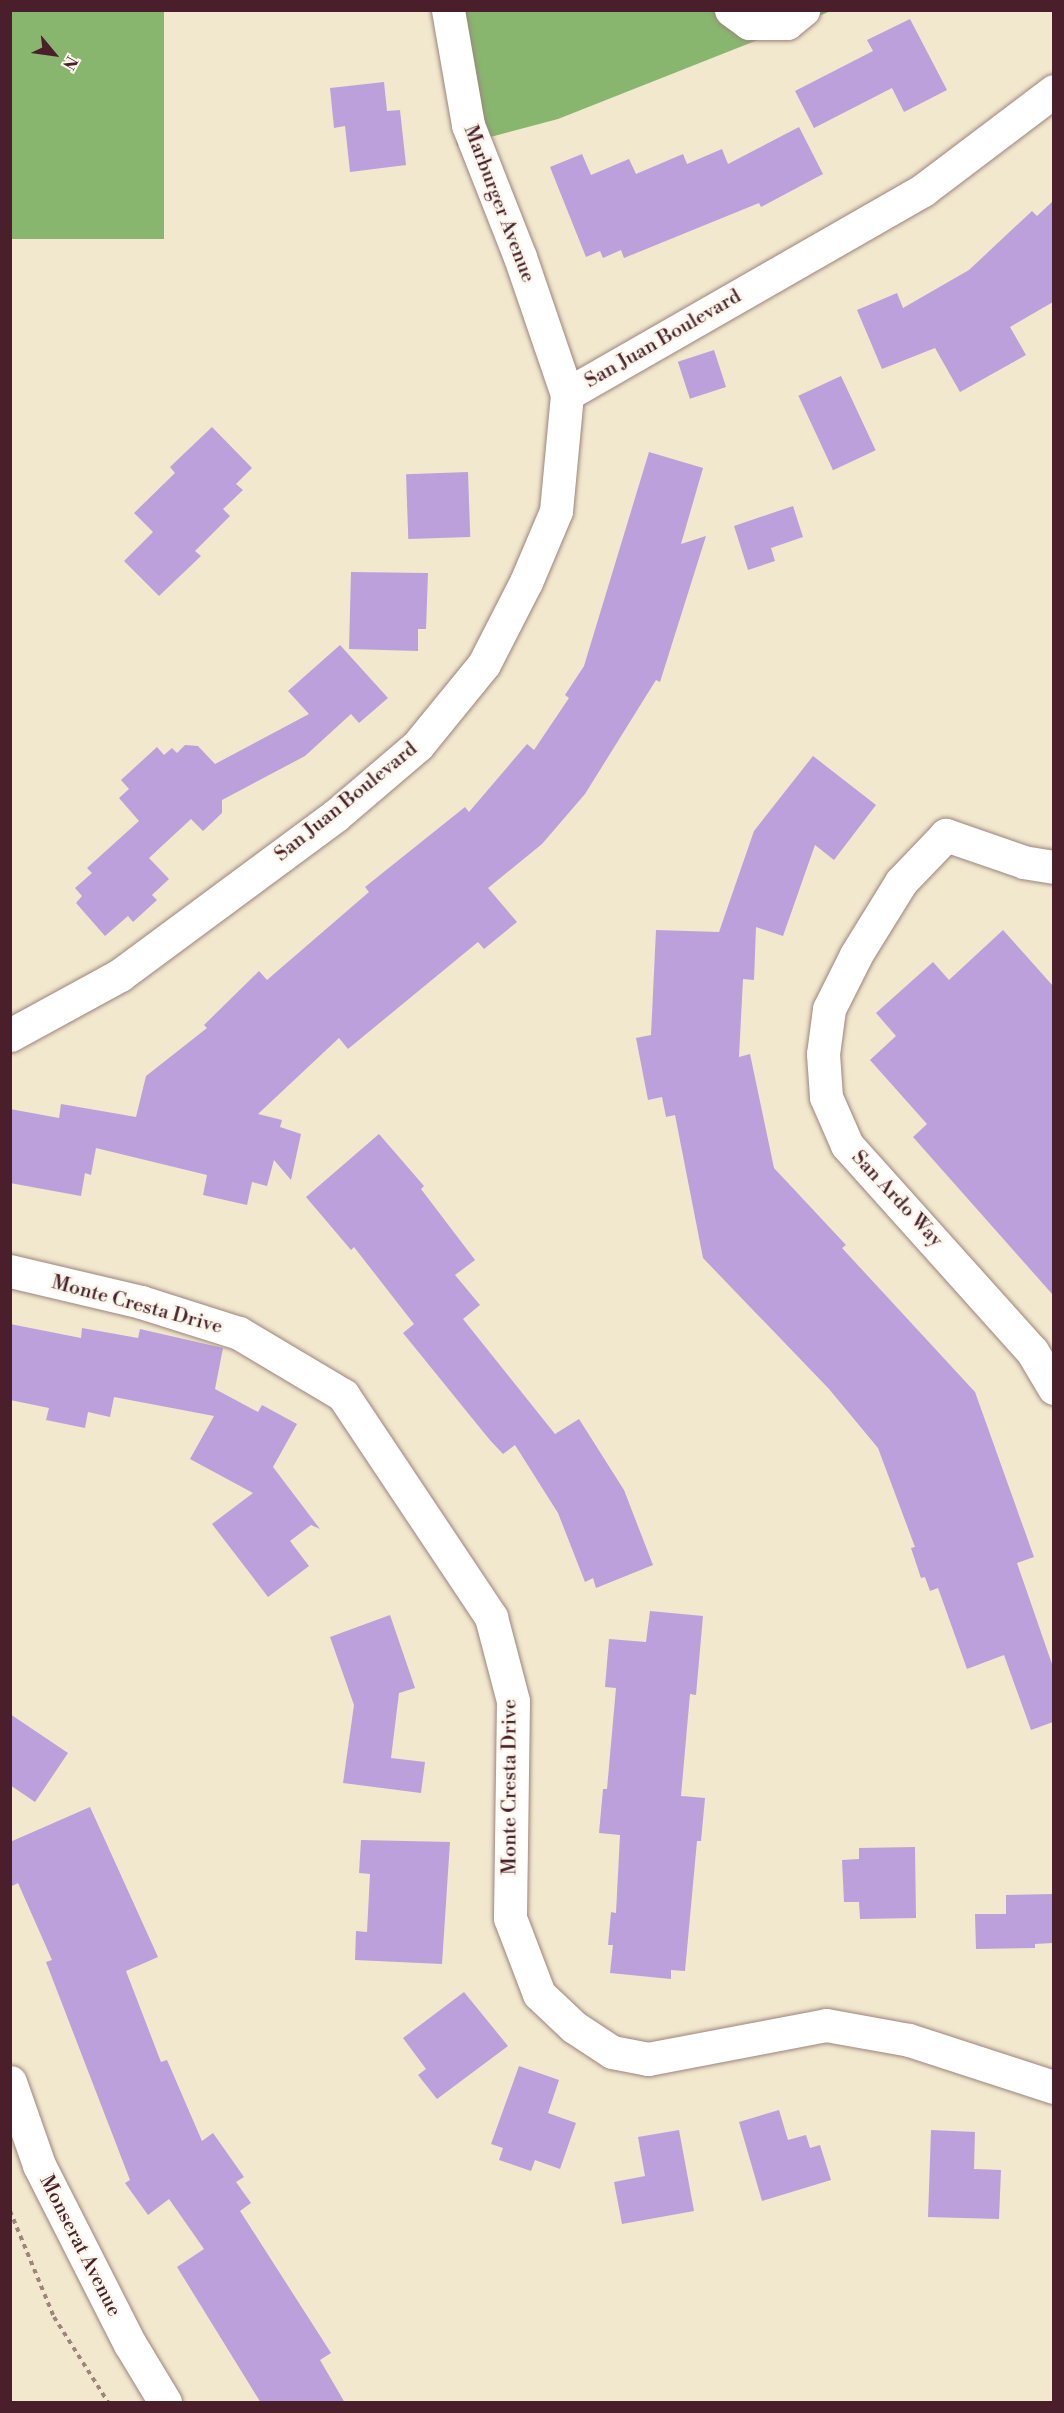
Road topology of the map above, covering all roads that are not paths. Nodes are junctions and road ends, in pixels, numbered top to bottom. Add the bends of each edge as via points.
1 (448, 10) edge
2 (731, 10) edge
3 (803, 10) edge
4 (1053, 91) edge
5 (567, 394) junction
6 (1053, 867) edge
7 (10, 1035) edge
8 (10, 1271) edge
9 (1053, 1388) edge
10 (10, 2082) edge
11 (1053, 2087) edge
12 (165, 2403) edge

1 - 5 street, Marburger Avenue via 468,125 520,257
2 - 3 street via 749,23 787,23
4 - 5 street, San Juan Boulevard via 923,189
5 - 7 street, San Juan Boulevard via 556,511 526,582 484,664 418,745 335,816 120,975
6 - 9 street, San Ardo Way via 1024,862 946,835 901,882 856,955 829,1010 823,1054 826,1097 847,1145 1032,1351
8 - 11 street, Monte Cresta Drive via 141,1302 239,1333 343,1395 491,1617 513,1701 510,1918 539,1994 574,2027 612,2052 648,2059 826,2025 909,2040
10 - 12 street, Monserat Avenue via 39,2165 130,2344

